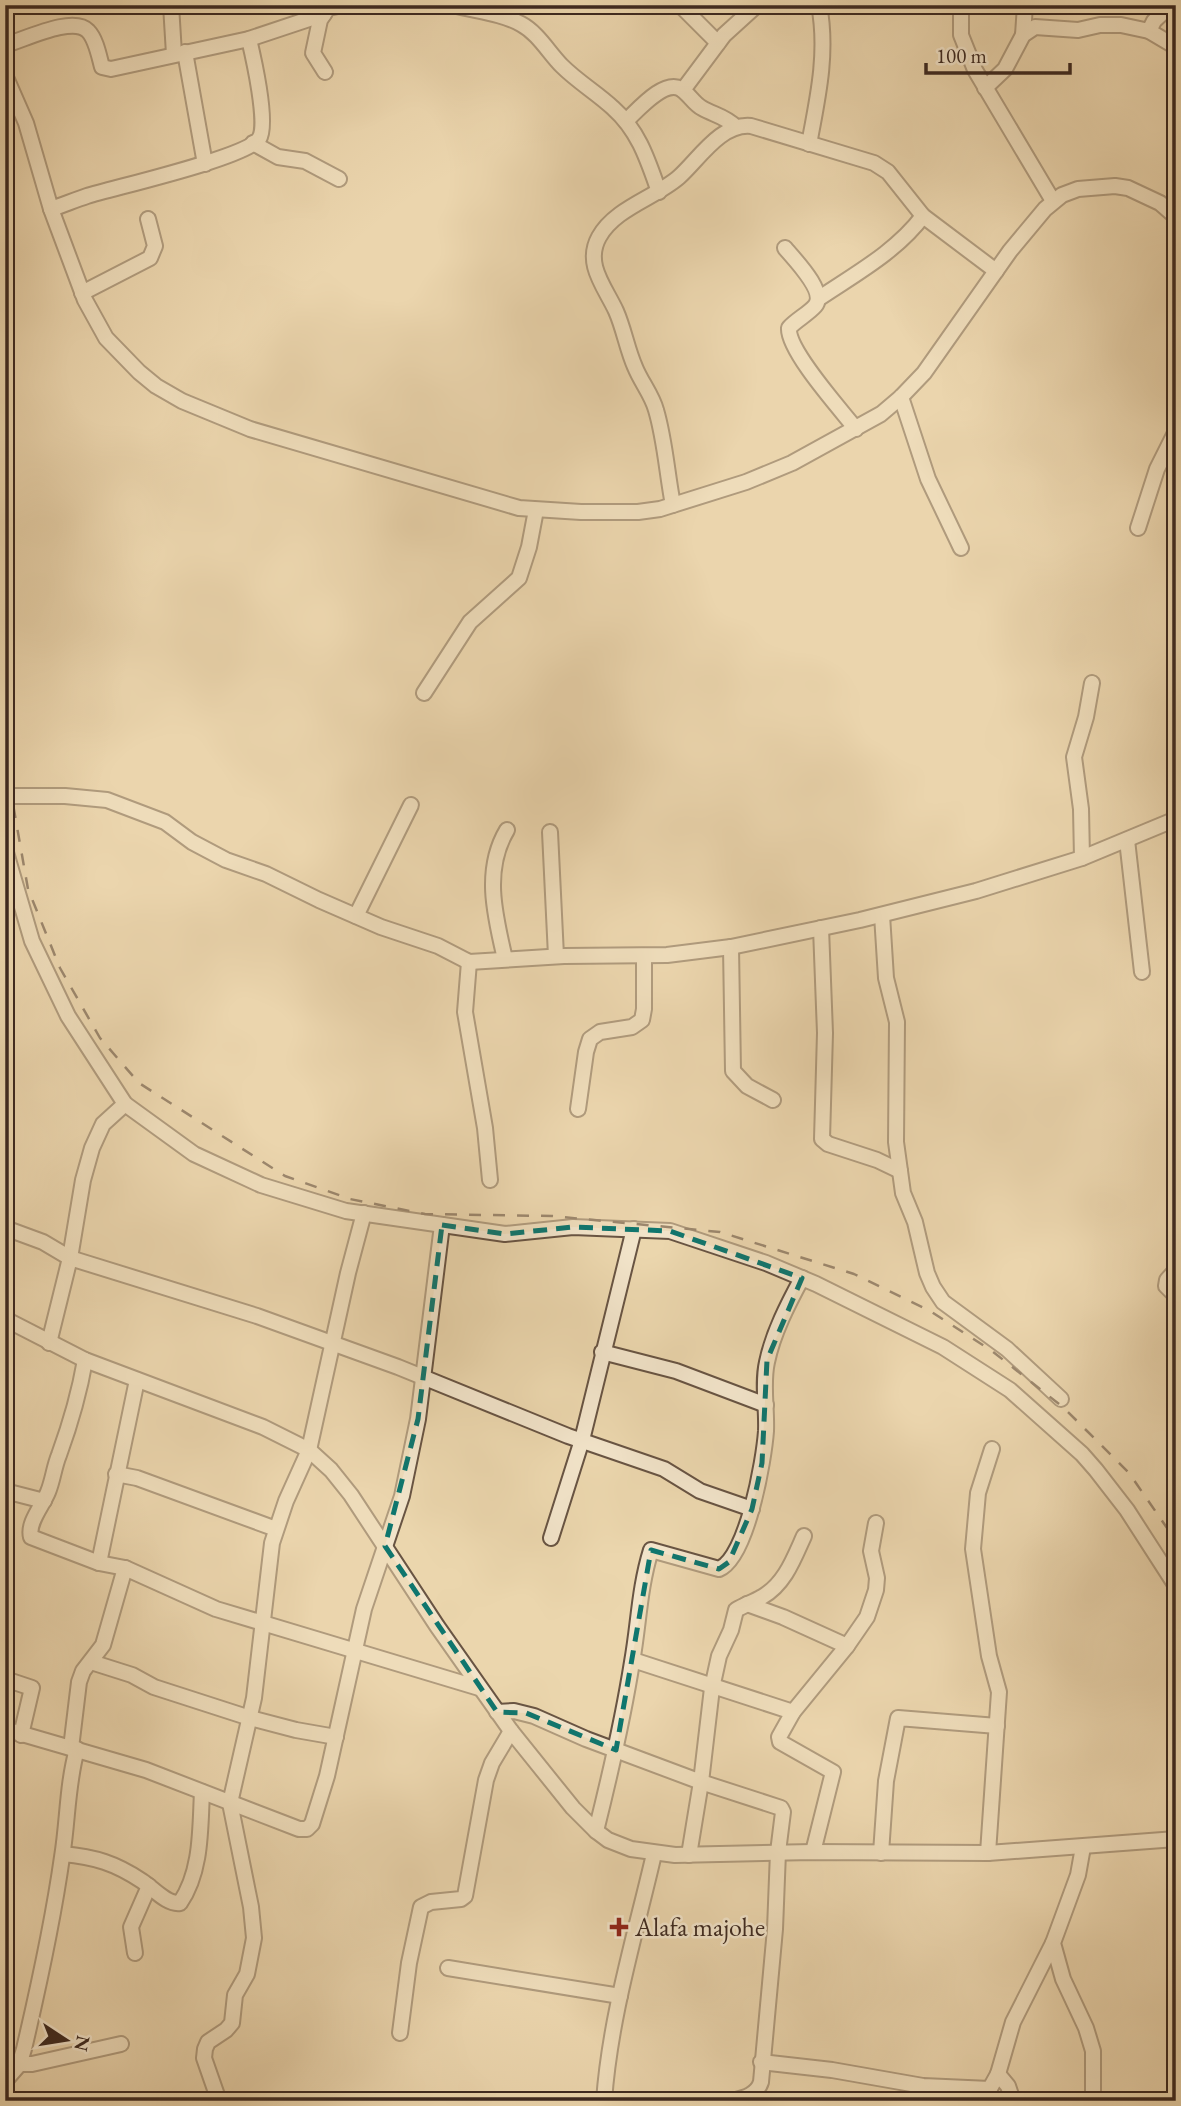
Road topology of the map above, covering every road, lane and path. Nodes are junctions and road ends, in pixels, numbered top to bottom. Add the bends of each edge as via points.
1 (171, 5) edge
2 (343, 5) edge
3 (453, 5) edge
4 (504, 5) edge
5 (680, 5) edge
6 (757, 5) edge
7 (818, 5) edge
8 (961, 5) edge
9 (1025, 5) edge
10 (1171, 5) edge
11 (327, 9) edge
12 (512, 20) junction
13 (1149, 31) junction
14 (1023, 35) junction
15 (249, 39) junction
16 (718, 43) junction
17 (5, 45) edge
18 (1176, 47) edge
19 (180, 53) junction
20 (325, 72) dead end
21 (5, 75) edge
22 (985, 88) junction
23 (683, 90) junction
24 (626, 121) junction
25 (736, 127) junction
26 (253, 143) junction
27 (809, 144) junction
28 (205, 164) junction
29 (339, 179) dead end
30 (659, 192) junction
31 (1053, 201) junction
32 (51, 209) junction
33 (923, 216) junction
34 (1176, 216) edge
35 (148, 219) dead end
36 (785, 248) dead end
37 (996, 271) junction
38 (82, 293) junction
39 (818, 299) junction
40 (901, 397) junction
41 (856, 429) junction
42 (1176, 431) edge
43 (673, 505) junction
44 (536, 510) junction
45 (1138, 528) dead end
46 (961, 548) dead end
47 (1092, 683) dead end
48 (424, 693) dead end
49 (5, 796) edge
50 (411, 805) dead end
51 (1176, 819) edge
52 (507, 830) dead end
53 (550, 832) dead end
54 (1127, 840) junction
55 (5, 849) edge
56 (1082, 858) junction
57 (882, 915) junction
58 (356, 916) junction
59 (821, 928) junction
60 (731, 947) junction
61 (556, 956) junction
62 (644, 956) junction
63 (505, 959) junction
64 (469, 962) junction
65 (1142, 972) dead end
66 (773, 1100) dead end
67 (125, 1104) junction
68 (578, 1109) dead end
69 (900, 1171) junction
70 (490, 1180) dead end
71 (364, 1213) junction
72 (442, 1225) junction
73 (5, 1228) edge
74 (634, 1229) junction
75 (70, 1258) junction
76 (1176, 1270) edge
77 (802, 1278) junction
78 (1176, 1296) edge
79 (5, 1319) edge
80 (49, 1343) junction
81 (333, 1345) junction
82 (602, 1352) junction
83 (85, 1360) junction
84 (423, 1377) junction
85 (137, 1380) junction
86 (1061, 1399) dead end
87 (766, 1405) junction
88 (582, 1440) junction
89 (992, 1449) dead end
90 (309, 1450) junction
91 (116, 1474) junction
92 (5, 1491) edge
93 (44, 1501) junction
94 (752, 1509) junction
95 (876, 1523) dead end
96 (276, 1529) junction
97 (804, 1536) dead end
98 (551, 1538) dead end
99 (385, 1546) junction
100 (99, 1563) junction
101 (125, 1569) junction
102 (1176, 1586) edge
103 (747, 1604) junction
104 (264, 1624) junction
105 (846, 1646) junction
106 (355, 1651) junction
107 (633, 1660) junction
108 (91, 1662) junction
109 (5, 1679) edge
110 (479, 1688) junction
111 (712, 1688) junction
112 (497, 1712) junction
113 (793, 1712) junction
114 (250, 1718) junction
115 (997, 1726) junction
116 (5, 1729) edge
117 (511, 1731) junction
118 (21, 1735) junction
119 (336, 1737) junction
120 (74, 1749) junction
121 (616, 1750) junction
122 (701, 1782) junction
123 (202, 1792) junction
124 (230, 1803) junction
125 (596, 1831) junction
126 (1176, 1839) edge
127 (1083, 1846) junction
128 (778, 1852) junction
129 (813, 1852) junction
130 (881, 1853) junction
131 (988, 1853) junction
132 (63, 1854) junction
133 (654, 1854) junction
134 (689, 1854) junction
135 (149, 1886) junction
136 (1053, 1943) junction
137 (135, 1953) dead end
138 (448, 1968) dead end
139 (620, 1996) junction
140 (400, 2033) dead end
141 (121, 2044) dead end
142 (761, 2062) junction
143 (12, 2064) edge
144 (998, 2074) junction
145 (5, 2081) edge
146 (987, 2095) edge
147 (219, 2101) edge
148 (604, 2101) edge
149 (732, 2101) edge
150 (1013, 2101) edge
151 (1093, 2101) edge

1 - 19 street
2 - 11 street
3 - 12 street
4 - 12 street
5 - 16 street
6 - 16 street
7 - 27 street via 824,48
8 - 22 street via 963,44
9 - 14 street
10 - 13 street
11 - 15 street
11 - 20 street via 313,53
12 - 24 street via 531,31 564,68
13 - 14 street via 1108,24 1078,30 1035,27
13 - 18 street
14 - 22 street via 1005,69
15 - 19 street
15 - 26 street via 259,83 262,131
16 - 23 street
17 - 19 street via 63,25 86,28 105,69
19 - 28 street
21 - 32 street via 26,123
22 - 31 street
23 - 24 street via 665,89
23 - 25 street via 696,105
24 - 30 street
25 - 27 street via 751,125
25 - 30 street
26 - 28 street
26 - 29 street
27 - 33 street via 881,167
28 - 32 street
30 - 43 street via 607,225 596,244 593,265 657,412
31 - 34 street via 1078,189 1115,186 1160,203
31 - 37 street
32 - 38 street
33 - 37 street
33 - 39 street via 895,247
35 - 38 street via 155,246 150,258
36 - 39 street via 811,280
37 - 40 street via 924,373
38 - 44 street via 95,322 120,354 156,386 182,401 250,429 505,505
39 - 41 street via 789,328 789,338
40 - 41 street
40 - 46 street via 928,479
41 - 43 street via 792,463
42 - 45 street via 1157,469
43 - 44 street via 638,512
44 - 48 street via 519,578 470,622
47 - 56 street via 1074,757
49 - 58 street via 107,800 165,822 226,860
50 - 58 street
51 - 54 street
52 - 63 street via 495,859 492,897
53 - 61 street
54 - 56 street
54 - 65 street
55 - 67 street via 32,940 68,1016
56 - 57 street
57 - 59 street
57 - 69 street via 886,978 897,1022
58 - 64 street
59 - 60 street
59 - 69 street via 825,1033 821,1139
60 - 62 street
60 - 66 street via 733,1071 747,1086
61 - 62 street
61 - 63 street
62 - 68 street via 642,1020 590,1039
63 - 64 street
64 - 70 street via 465,1012
67 - 71 street via 194,1154 231,1171 305,1200
67 - 75 street via 103,1124 92,1148
69 - 86 street via 903,1193 939,1297 1007,1349
71 - 72 street
71 - 81 street
72 - 74 street via 516,1234 573,1227
72 - 84 street
73 - 75 street
74 - 77 street via 670,1231
74 - 82 street
75 - 80 street
75 - 81 street via 257,1316
76 - 78 street via 1166,1286
77 - 87 street via 767,1360
77 - 102 street via 943,1346 1010,1390 1096,1470
79 - 80 street
80 - 83 street
81 - 84 street
81 - 90 street
82 - 87 street via 676,1371
82 - 88 street
83 - 85 street
83 - 93 street via 79,1399
84 - 88 street
84 - 99 street via 402,1496
85 - 90 street via 263,1427
85 - 91 street
87 - 94 street via 765,1445
88 - 94 street via 664,1469 700,1491
88 - 98 street
89 - 115 street via 978,1493 973,1549 999,1692
90 - 96 street
90 - 99 street via 351,1495
91 - 96 street
91 - 100 street
92 - 93 street
93 - 100 street via 31,1536
94 - 107 street via 737,1548 719,1569 651,1550 639,1596
95 - 105 street via 871,1551 877,1578 873,1603
96 - 104 street
97 - 103 street via 782,1579 765,1596
99 - 106 street
99 - 110 street
100 - 101 street
101 - 104 street via 216,1609
101 - 108 street via 107,1635
103 - 105 street
103 - 111 street via 734,1614
104 - 106 street
104 - 114 street
105 - 113 street
106 - 110 street
106 - 119 street
107 - 111 street
107 - 121 street
108 - 114 street
108 - 120 street via 79,1682
109 - 118 street via 32,1688
110 - 112 street
111 - 113 street
111 - 122 street
112 - 117 street
112 - 121 street via 526,1713
113 - 129 street via 781,1730 780,1742 833,1772
114 - 119 street
114 - 124 street
115 - 130 street via 898,1718 886,1781
115 - 131 street
116 - 118 street
117 - 125 street
117 - 140 street via 486,1780 465,1896 421,1907
118 - 120 street
119 - 124 street via 320,1801 307,1829
120 - 123 street
120 - 132 street
121 - 122 street
121 - 125 street
122 - 128 street via 781,1808
122 - 134 street
123 - 124 street
123 - 135 street via 198,1848 183,1899 176,1904
124 - 147 street via 254,1929 232,2023 205,2049
125 - 133 street via 608,1840
126 - 127 street
127 - 131 street
127 - 136 street via 1078,1875
128 - 129 street
128 - 134 street
128 - 142 street
129 - 130 street
130 - 131 street
132 - 135 street via 103,1860
132 - 143 street via 53,1918
133 - 134 street
133 - 139 street
135 - 137 street via 131,1927
136 - 144 street via 1013,2022
136 - 151 street via 1093,2051
138 - 139 street
139 - 148 street
141 - 143 street
142 - 146 street
142 - 149 street via 758,2089
143 - 145 street
144 - 146 street
144 - 150 street

